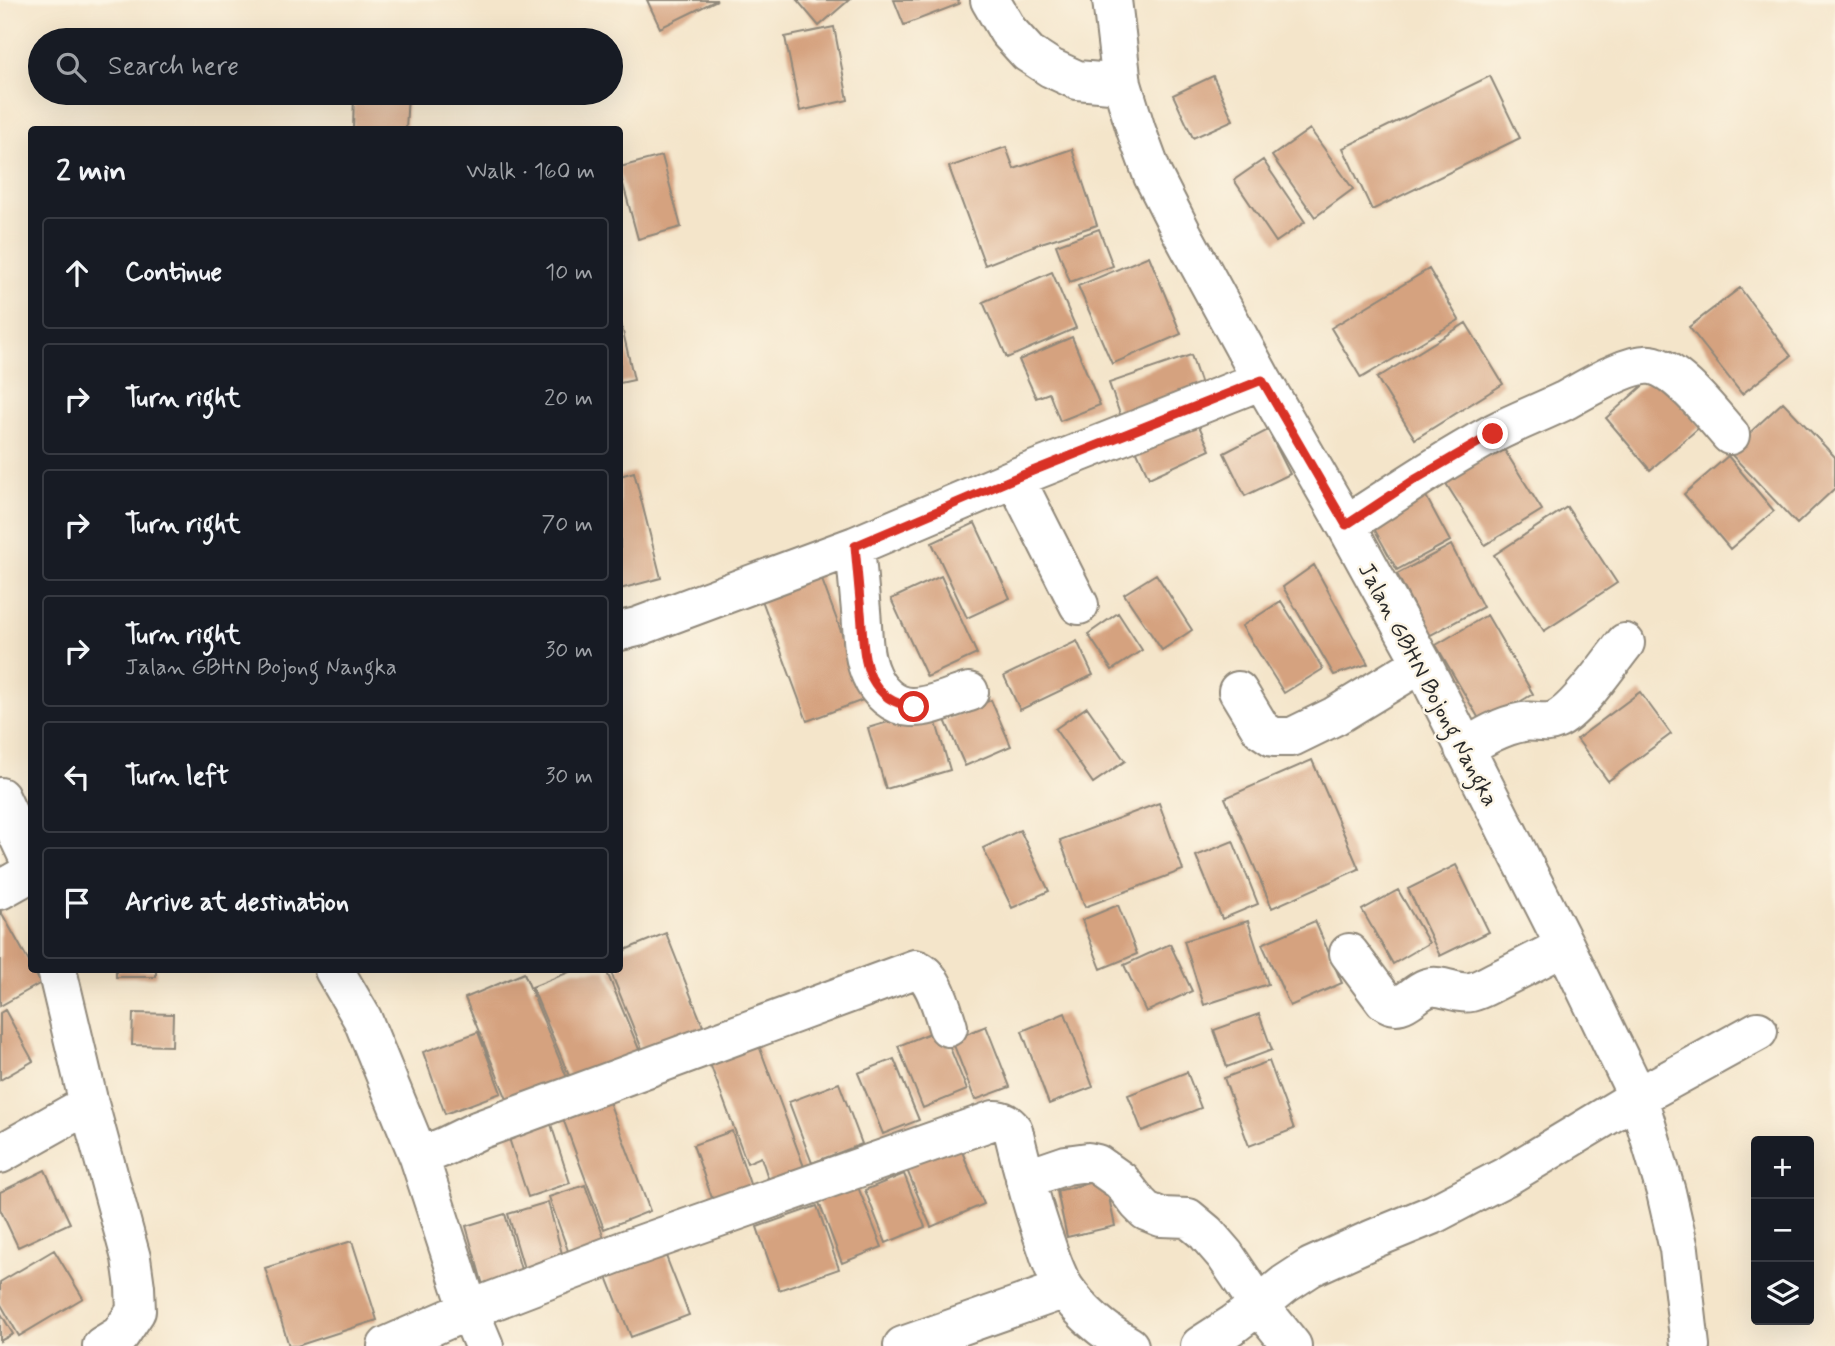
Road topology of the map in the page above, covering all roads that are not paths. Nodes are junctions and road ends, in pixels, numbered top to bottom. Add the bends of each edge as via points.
1 (990, 0) edge
2 (1112, 0) edge
3 (1122, 84) junction
4 (1262, 380) junction
5 (1730, 435) dead end
6 (1015, 478) junction
7 (1346, 525) junction
8 (855, 546) junction
9 (1079, 605) dead end
10 (623, 630) edge
11 (1625, 643) dead end
12 (1422, 663) junction
13 (1238, 691) dead end
14 (969, 692) dead end
15 (1464, 749) junction
16 (0, 797) edge
17 (28, 856) edge
18 (28, 874) edge
19 (0, 890) edge
20 (1565, 946) junction
21 (1349, 953) dead end
22 (58, 973) edge
23 (336, 973) edge
24 (948, 1027) dead end
25 (1758, 1031) dead end
26 (1638, 1097) junction
27 (89, 1104) junction
28 (0, 1154) edge
29 (419, 1157) junction
30 (1025, 1179) junction
31 (1065, 1289) junction
32 (1259, 1305) junction
33 (469, 1310) junction
34 (102, 1346) edge
35 (387, 1346) edge
36 (484, 1346) edge
37 (903, 1346) edge
38 (1129, 1346) edge
39 (1200, 1346) edge
40 (1292, 1346) edge
41 (1690, 1346) edge

1 - 3 street via 1008,32 1051,68 1077,80
2 - 3 street, Jalan GBHN Bojong Nangka
3 - 4 street, Jalan GBHN Bojong Nangka via 1153,176
4 - 6 street
4 - 7 street, Jalan GBHN Bojong Nangka
5 - 7 street via 1676,377 1664,369 1642,365 1493,434
6 - 8 street
6 - 9 street
7 - 12 street, Jalan GBHN Bojong Nangka
8 - 10 street
8 - 14 street via 867,663 879,688 899,705 914,707
11 - 15 street via 1562,717 1494,731
12 - 13 street via 1292,737 1273,737 1261,729
12 - 15 street, Jalan GBHN Bojong Nangka
15 - 20 street, Jalan GBHN Bojong Nangka
16 - 17 street
18 - 19 street
20 - 21 street via 1479,989 1459,993 1427,988 1397,1005 1384,1000
20 - 26 street, Jalan GBHN Bojong Nangka
22 - 27 street
23 - 29 street via 362,1018
24 - 29 street via 931,983 915,969 479,1130
25 - 26 street
26 - 32 street via 1472,1195 1311,1267
26 - 41 street, Jalan GBHN Bojong Nangka via 1679,1249
27 - 28 street
27 - 34 street via 135,1287 136,1311 120,1335
29 - 33 street
30 - 31 street
30 - 32 street via 1066,1165 1097,1164 1121,1181 1146,1211 1188,1219 1206,1233
30 - 33 street via 1013,1130 994,1120
31 - 37 street
31 - 38 street via 1097,1323
32 - 39 street
32 - 40 street
33 - 35 street
33 - 36 street

